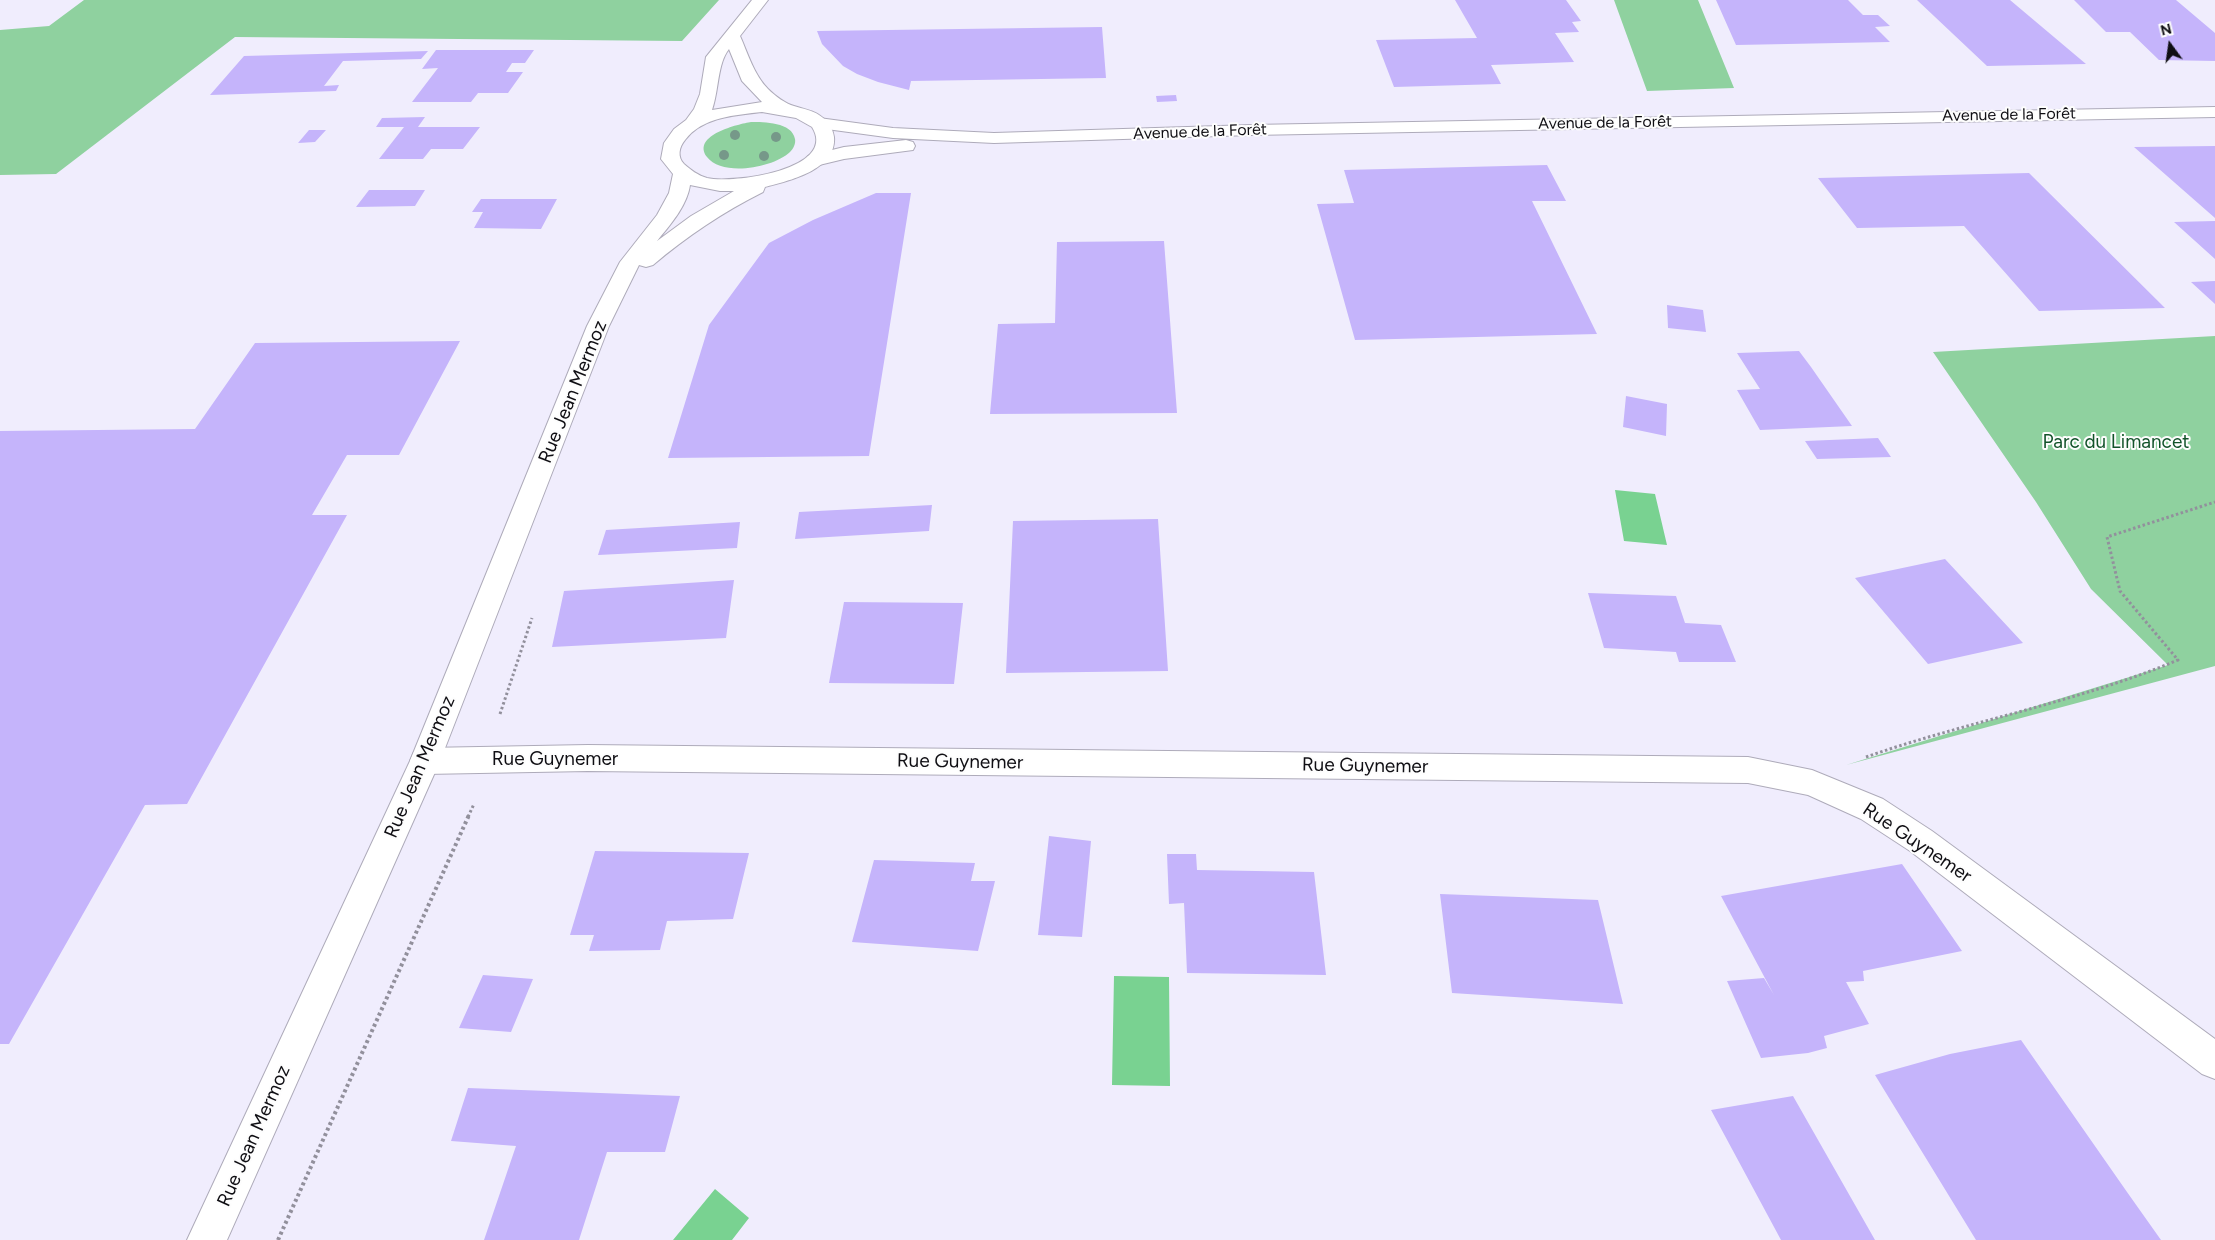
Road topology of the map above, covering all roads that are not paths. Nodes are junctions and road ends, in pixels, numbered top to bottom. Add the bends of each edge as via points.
1 (760, 0) edge
2 (731, 34) junction
3 (785, 109) junction
4 (2215, 112) edge
5 (819, 123) junction
6 (692, 125) junction
7 (994, 138) junction
8 (815, 160) junction
9 (682, 174) junction
10 (775, 180) junction
11 (617, 287) junction
12 (425, 761) junction
13 (2215, 1061) edge
14 (207, 1240) edge

1 - 2 street
2 - 3 street via 751,81 764,95
2 - 6 street via 714,57 704,110
3 - 5 street, Avenue de la Forêt
3 - 6 street via 736,109 712,115
4 - 7 street, Avenue de la Forêt via 1252,130
5 - 7 street, Avenue de la Forêt via 893,133
5 - 8 street via 825,134 824,147
6 - 9 street via 677,137 670,150 671,163
7 - 8 street, Avenue de la Forêt via 881,148
8 - 10 street
9 - 10 street via 700,182 723,186
9 - 11 street, Rue Jean Mermoz via 679,194 666,217 630,262
10 - 11 street, Rue Jean Mermoz via 729,200 690,224
11 - 12 street, Rue Jean Mermoz via 598,326
12 - 13 street, Rue Guynemer via 598,758 1748,770 1812,783 1872,809
12 - 14 street, Rue Jean Mermoz

